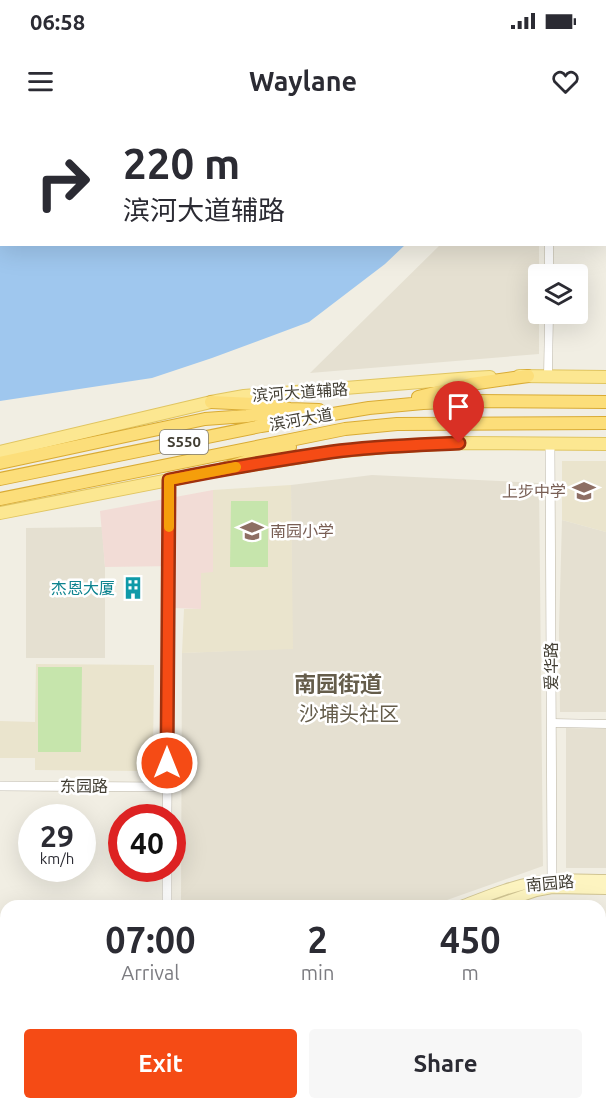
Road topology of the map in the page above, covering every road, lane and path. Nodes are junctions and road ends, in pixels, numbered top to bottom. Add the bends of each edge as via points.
1 (549, 246) edge
2 (549, 264) edge
3 (549, 324) edge
4 (528, 376) junction
5 (548, 376) junction
6 (606, 377) edge
7 (212, 402) junction
8 (606, 402) edge
9 (369, 408) junction
10 (290, 410) junction
11 (344, 411) junction
12 (606, 423) edge
13 (345, 429) junction
14 (550, 444) junction
15 (606, 444) edge
16 (0, 452) edge
17 (0, 463) edge
18 (220, 470) junction
19 (0, 479) edge
20 (169, 480) junction
21 (0, 499) edge
22 (0, 513) edge
23 (552, 723) junction
24 (606, 724) edge
25 (0, 786) edge
26 (167, 786) junction
27 (167, 804) edge
28 (606, 880) edge
29 (167, 882) edge
30 (552, 884) junction
31 (606, 889) edge
32 (167, 900) edge
33 (478, 900) edge
34 (522, 900) edge

1 - 2 street
3 - 5 street
4 - 5 main road, 滨河大道辅路
4 - 7 main road, 滨河大道辅路 via 244,396
4 - 9 highway via 471,384
5 - 6 main road, 滨河大道辅路
7 - 10 highway
7 - 16 main road, 滨河大道辅路
8 - 9 highway, 滨河大道 / S550 via 477,401
9 - 11 highway, 滨河大道 / S550
10 - 11 highway
10 - 17 highway via 205,418
11 - 19 highway, 滨河大道 / S550
12 - 13 highway, 滨河大道 / S550 via 433,423
13 - 18 highway
13 - 21 highway, 滨河大道 / S550
14 - 15 main road
14 - 18 main road via 386,447
14 - 23 street, 爱华路
18 - 20 main road
20 - 22 main road
20 - 26 street
23 - 24 street
23 - 30 street, 爱华路
25 - 26 street, 东园路
26 - 27 street
28 - 30 main road, 南园路
29 - 32 street
30 - 31 main road, 南园路
30 - 33 main road, 南园路 via 521,885
30 - 34 main road, 南园路

